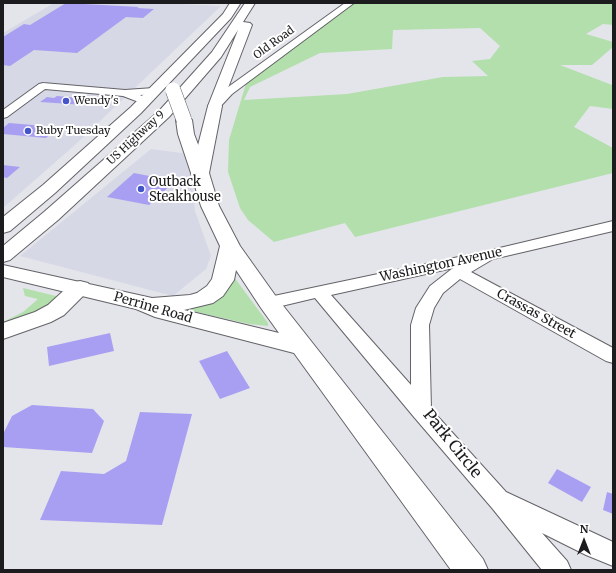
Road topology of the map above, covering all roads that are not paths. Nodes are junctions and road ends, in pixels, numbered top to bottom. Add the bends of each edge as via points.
1 (236, 3) edge
2 (250, 3) edge
3 (350, 3) edge
4 (193, 50) junction
5 (149, 96) junction
6 (215, 106) junction
7 (3, 115) edge
8 (200, 174) junction
9 (613, 226) edge
10 (3, 227) edge
11 (230, 246) junction
12 (3, 256) edge
13 (487, 256) junction
14 (3, 271) edge
15 (459, 272) junction
16 (80, 288) junction
17 (320, 292) junction
18 (143, 303) junction
19 (269, 303) junction
20 (3, 331) edge
21 (302, 347) junction
22 (613, 356) edge
23 (421, 411) junction
24 (498, 499) junction
25 (613, 554) edge
26 (471, 570) edge
27 (558, 570) edge

1 - 4 main road, US Highway 9 via 227,16
2 - 6 main road via 250,14
2 - 12 main road, US Highway 9 via 217,54 164,114
3 - 6 street, Old Road via 228,92
4 - 5 main road, US Highway 9
4 - 8 main road, bridge via 174,81 173,90
5 - 7 street via 43,86
5 - 10 main road, US Highway 9 via 49,190
6 - 8 main road
8 - 11 main road via 210,206
9 - 13 street, Washington Avenue
11 - 18 main road via 223,280 215,291 205,298 168,304
11 - 19 main road
13 - 15 street, Park Circle
13 - 17 street, Washington Avenue
14 - 16 main road, Perrine Road
15 - 22 street, Crassas Street
15 - 23 street, Park Circle via 436,290 425,308 420,325
16 - 18 main road, Perrine Road
16 - 20 main road via 56,310
17 - 19 street, Washington Avenue
17 - 23 street
18 - 21 main road, Perrine Road via 163,312
19 - 21 main road
21 - 26 main road
23 - 24 street, Park Circle
24 - 25 street, Park Circle
24 - 27 street

